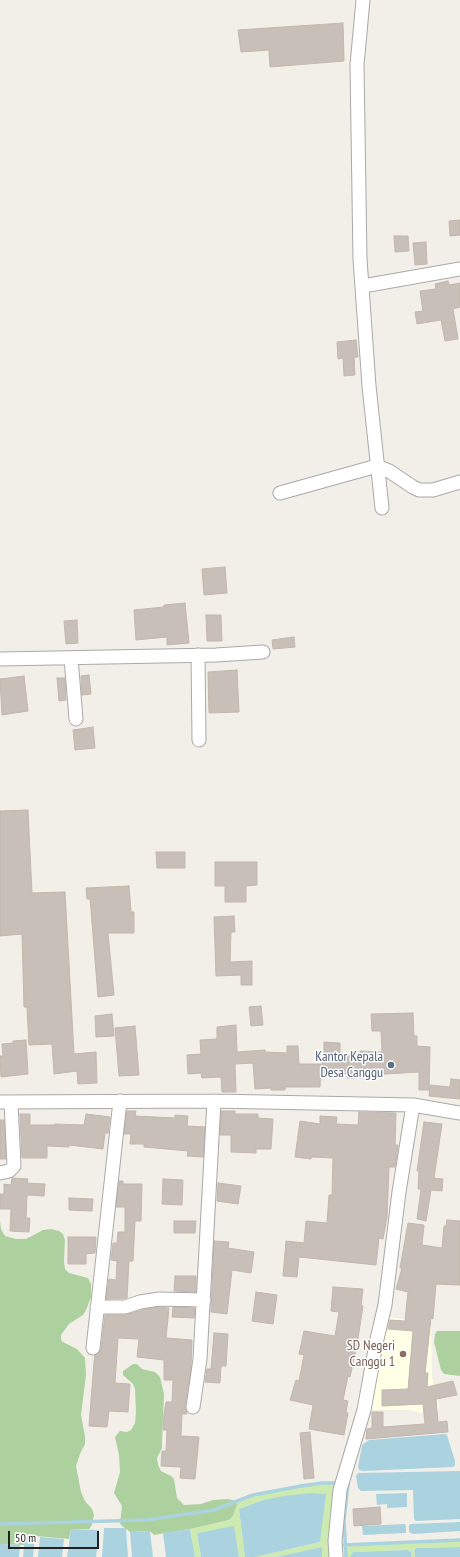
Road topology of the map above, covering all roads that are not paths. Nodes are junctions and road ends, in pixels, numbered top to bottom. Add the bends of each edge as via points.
1 (363, 0) edge
2 (460, 269) edge
3 (362, 286) junction
4 (378, 466) junction
5 (460, 482) edge
6 (280, 493) dead end
7 (382, 508) dead end
8 (263, 652) dead end
9 (198, 656) junction
10 (72, 658) junction
11 (0, 659) edge
12 (76, 719) dead end
13 (199, 740) dead end
14 (120, 1101) junction
15 (214, 1101) junction
16 (5, 1102) edge
17 (413, 1105) junction
18 (460, 1113) edge
19 (0, 1173) edge
20 (204, 1300) junction
21 (97, 1307) junction
22 (93, 1348) dead end
23 (193, 1407) dead end
24 (336, 1557) edge

1 - 3 street via 356,90
2 - 3 street
3 - 4 street
4 - 5 street via 419,490 433,490
4 - 6 street
4 - 7 street
8 - 9 street
9 - 10 street
9 - 13 street
10 - 11 street
10 - 12 street
14 - 15 street
14 - 16 street
14 - 21 street
15 - 17 street
15 - 20 street
16 - 19 street via 14,1166 9,1171
17 - 18 street
17 - 24 street via 385,1305 364,1410 341,1486 335,1541
20 - 21 street via 159,1299 125,1307
20 - 23 street via 200,1359
21 - 22 street

